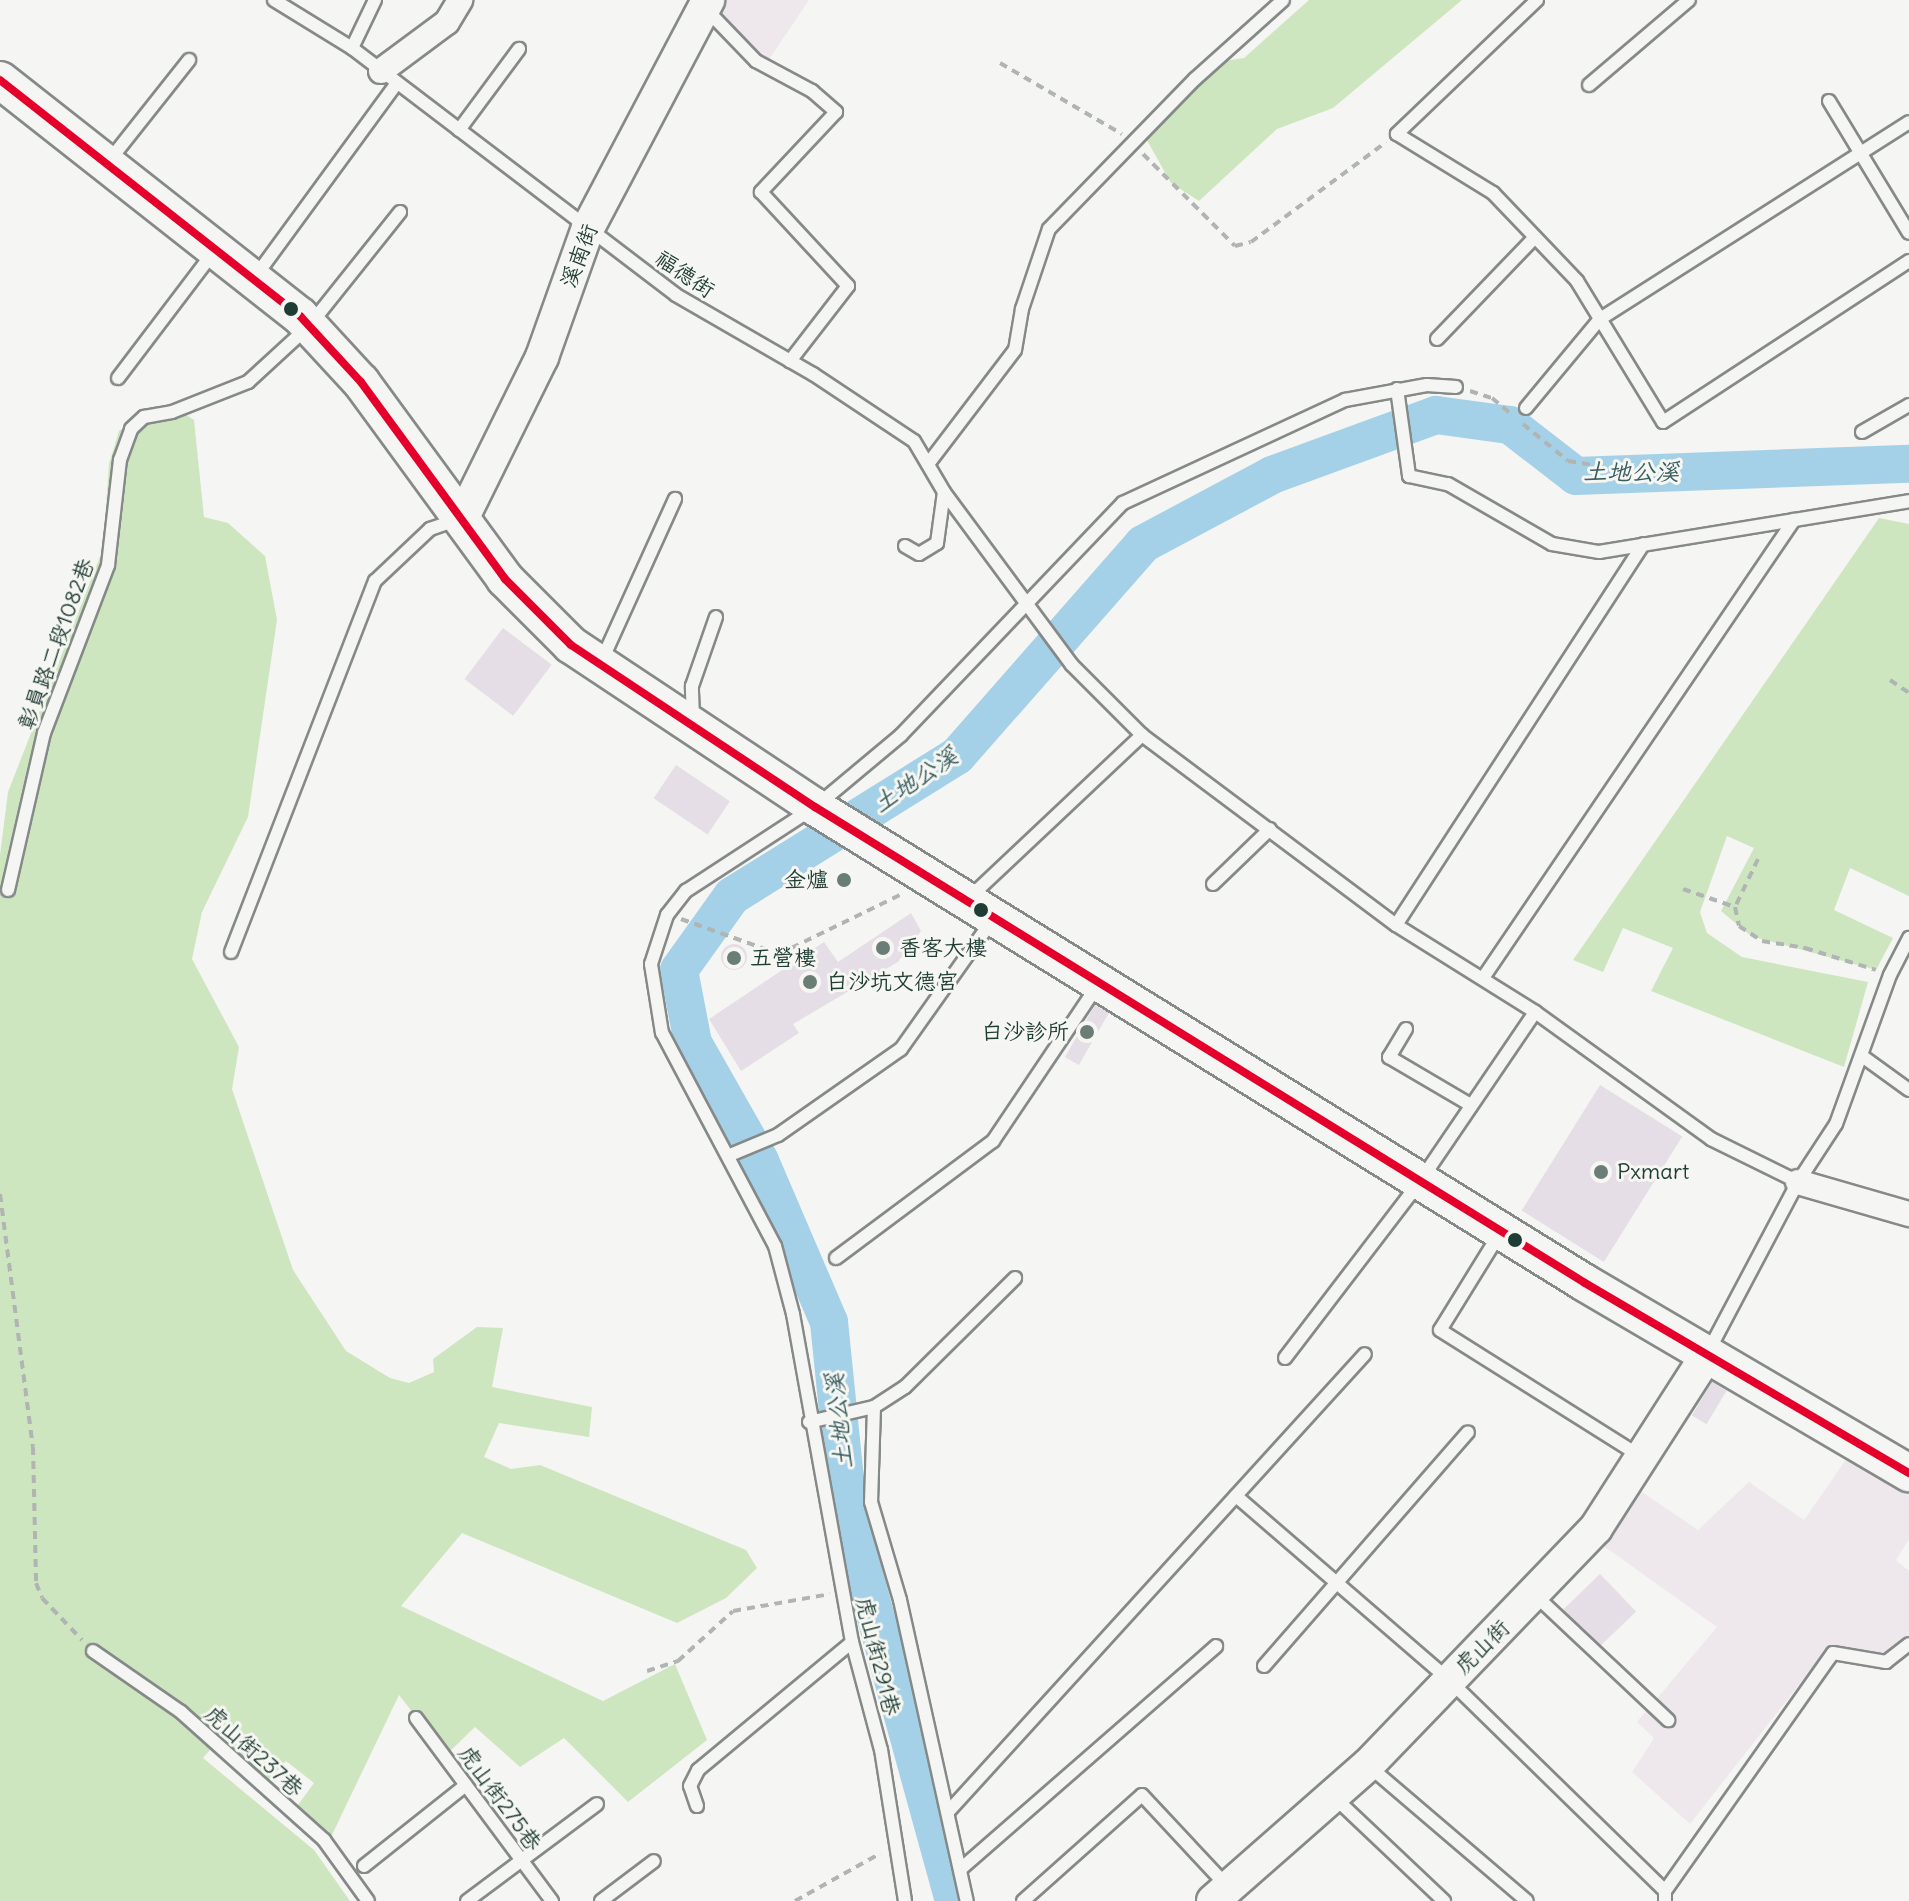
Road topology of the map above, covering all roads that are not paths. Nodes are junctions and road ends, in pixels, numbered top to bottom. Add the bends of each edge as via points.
1 (274, 0) edge
2 (375, 0) edge
3 (460, 0) edge
4 (1283, 0) edge
5 (1537, 0) edge
6 (1689, 0) edge
7 (706, 4) edge
8 (352, 48) junction
9 (519, 49) dead end
10 (189, 60) dead end
11 (389, 77) junction
12 (0, 80) edge
13 (1589, 85) dead end
14 (1829, 101) dead end
15 (1909, 122) edge
16 (459, 130) junction
17 (1859, 152) junction
18 (107, 163) junction
19 (400, 212) dead end
20 (588, 228) junction
21 (1909, 233) edge
22 (1535, 237) junction
23 (216, 249) junction
24 (1909, 261) edge
25 (254, 279) junction
26 (1600, 319) junction
27 (309, 326) junction
28 (1437, 339) dead end
29 (790, 361) junction
30 (118, 378) dead end
31 (1456, 387) road end
32 (1398, 396) junction
33 (1909, 405) edge
34 (1526, 408) dead end
35 (1862, 432) dead end
36 (928, 464) junction
37 (944, 492) junction
38 (675, 499) dead end
39 (1909, 501) edge
40 (462, 519) junction
41 (1794, 520) junction
42 (1643, 544) junction
43 (905, 546) dead end
44 (1026, 601) junction
45 (716, 617) dead end
46 (599, 664) junction
47 (693, 728) junction
48 (1142, 735) junction
49 (824, 812) junction
50 (1270, 829) junction
51 (1213, 884) dead end
52 (8, 890) dead end
53 (951, 890) junction
54 (1396, 925) junction
55 (1909, 938) edge
56 (231, 952) dead end
57 (1483, 978) junction
58 (1100, 983) junction
59 (1535, 1012) junction
60 (1406, 1029) dead end
61 (1862, 1056) junction
62 (1909, 1090) edge
63 (1469, 1104) junction
64 (736, 1153) junction
65 (1421, 1180) junction
66 (1798, 1182) junction
67 (1909, 1214) edge
68 (1501, 1230) junction
69 (836, 1258) dead end
70 (1015, 1278) dead end
71 (1365, 1354) dead end
72 (1707, 1355) junction
73 (1285, 1358) dead end
74 (874, 1407) junction
75 (816, 1420) junction
76 (1468, 1432) dead end
77 (1642, 1457) junction
78 (1909, 1473) edge
79 (1236, 1496) junction
80 (1338, 1584) junction
81 (1535, 1595) junction
82 (852, 1642) junction
83 (1909, 1644) edge
84 (1216, 1646) dead end
85 (93, 1651) road end
86 (1264, 1666) dead end
87 (1449, 1680) junction
88 (416, 1718) dead end
89 (1668, 1720) dead end
90 (1368, 1765) junction
91 (466, 1785) junction
92 (1333, 1796) junction
93 (597, 1804) dead end
94 (697, 1806) dead end
95 (948, 1812) junction
96 (521, 1860) junction
97 (654, 1861) dead end
98 (364, 1866) dead end
99 (963, 1867) junction
100 (1222, 1895) edge
101 (1665, 1896) edge
102 (368, 1901) edge
103 (467, 1901) edge
104 (552, 1901) edge
105 (601, 1901) edge
106 (905, 1901) edge
107 (967, 1901) edge
108 (1023, 1901) edge
109 (1444, 1901) edge
110 (1527, 1901) edge

1 - 8 lane, 福德街
2 - 8 lane
3 - 11 street via 447,22
4 - 36 lane via 1195,79 1049,229 1022,309 1015,350
5 - 22 lane via 1397,134 1493,193
6 - 13 lane
7 - 20 street, 溪南街
7 - 29 lane via 756,61 812,91 836,112 761,192 848,286
8 - 11 lane, 福德街
9 - 16 lane
10 - 18 lane
11 - 16 lane, 福德街
11 - 25 lane
12 - 18 main road
14 - 17 lane
15 - 17 lane
16 - 20 lane, 福德街
17 - 21 lane
17 - 26 lane
18 - 23 main road
19 - 27 lane, 彰員路二段1082巷
20 - 29 lane, 福德街 via 676,295
20 - 40 street, 溪南街 via 542,357
22 - 26 lane via 1577,281
22 - 28 lane
23 - 25 main road
23 - 30 lane
24 - 26 lane via 1663,422
25 - 27 main road
26 - 34 lane
27 - 40 main road via 361,382
27 - 52 lane, 彰員路二段1082巷 via 248,382 172,412 144,417 131,429 120,460 108,565 44,733
29 - 36 lane, 福德街 via 914,441
31 - 32 lane, 虎山街291巷
32 - 42 lane via 1409,476 1448,484 1552,544 1599,552
32 - 44 lane, 虎山街291巷 via 1345,400 1123,503
33 - 35 lane
36 - 37 lane, 福德街
37 - 43 lane via 937,543 919,554
37 - 44 lane, 福德街
38 - 46 lane
39 - 41 lane
40 - 46 main road via 505,579 571,645
40 - 56 lane via 430,529 375,581
41 - 42 lane
41 - 57 lane
42 - 54 lane
44 - 48 lane, 福德街 via 1072,665
44 - 49 lane, 虎山街291巷
45 - 47 lane via 692,686
46 - 47 main road
47 - 49 main road
48 - 50 lane, 福德街
48 - 53 lane
49 - 53 main road
49 - 64 lane, 虎山街291巷 via 686,891 667,915 651,964 662,1033
50 - 51 lane
50 - 54 lane, 福德街
53 - 58 main road
53 - 64 lane via 901,1049 778,1135
54 - 57 lane, 福德街
55 - 61 lane
57 - 59 lane, 福德街
58 - 65 main road
58 - 69 lane via 993,1141
59 - 63 lane
59 - 66 lane, 福德街 via 1711,1139
60 - 63 lane via 1389,1057
61 - 62 lane
61 - 66 lane via 1836,1124
63 - 65 lane
64 - 75 lane, 虎山街291巷 via 775,1246
65 - 68 main road
65 - 73 lane
66 - 67 street
66 - 72 lane
68 - 72 main road
68 - 77 lane via 1440,1330
70 - 74 lane via 905,1387
71 - 79 lane
72 - 77 street, 虎山街
72 - 78 main road
74 - 75 lane
74 - 95 lane via 871,1502 900,1600
75 - 82 lane, 虎山街291巷
76 - 80 lane
77 - 81 street, 虎山街 via 1596,1528
79 - 80 lane
79 - 95 lane
80 - 86 lane
80 - 87 lane
81 - 87 street, 虎山街
81 - 89 lane
82 - 94 lane via 698,1770 690,1786
82 - 106 lane, 虎山街291巷 via 881,1750
83 - 101 lane via 1886,1662 1833,1653
84 - 99 lane
85 - 102 lane, 虎山街237巷 via 181,1712 324,1840
87 - 90 street, 虎山街
87 - 101 lane
88 - 91 lane, 虎山街275巷
90 - 92 street, 虎山街
90 - 110 lane
91 - 96 lane, 虎山街275巷
91 - 98 lane
92 - 100 street, 虎山街
92 - 109 lane
93 - 96 lane
95 - 99 lane
96 - 103 lane
96 - 104 lane, 虎山街275巷
97 - 105 lane
99 - 107 lane
100 - 108 lane via 1142,1795

